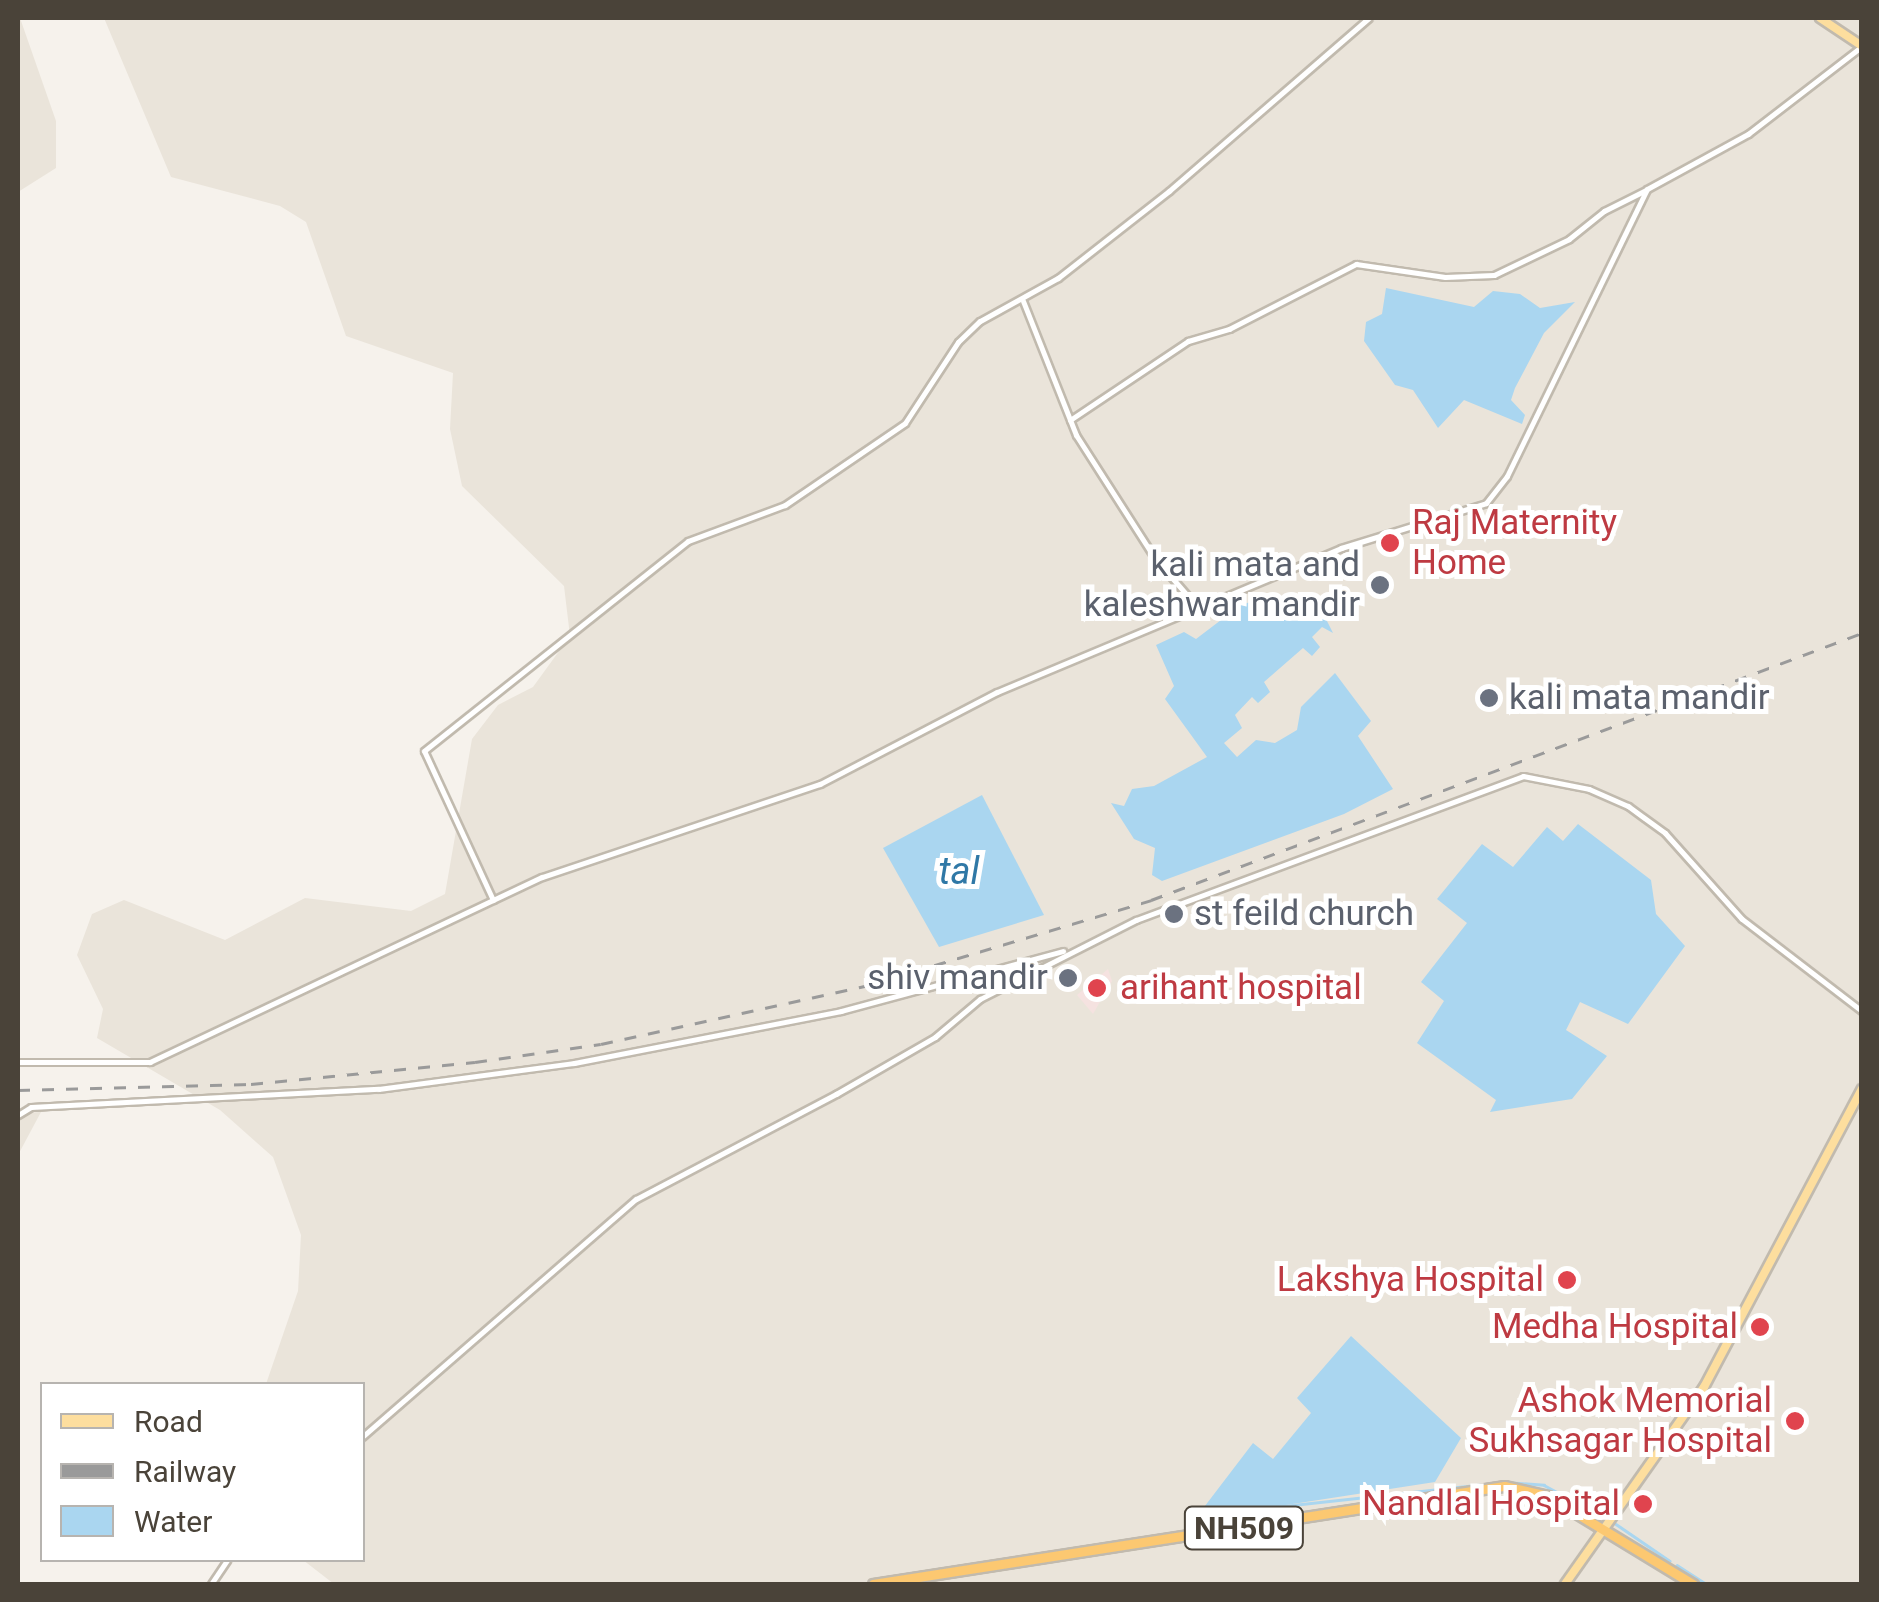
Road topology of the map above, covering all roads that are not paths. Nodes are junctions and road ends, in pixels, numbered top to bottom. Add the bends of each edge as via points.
1 (1369, 18) edge
2 (1820, 18) edge
3 (1862, 47) edge
4 (1647, 189) junction
5 (1022, 301) junction
6 (1070, 420) junction
7 (1199, 608) junction
8 (493, 900) junction
9 (1071, 950) junction
10 (1862, 1011) edge
11 (18, 1062) edge
12 (1862, 1089) edge
13 (1862, 1098) edge
14 (18, 1115) edge
15 (1785, 1232) junction
16 (365, 1433) edge
17 (1605, 1529) junction
18 (226, 1562) edge
19 (211, 1584) edge
20 (873, 1584) edge
21 (1567, 1584) edge
22 (1693, 1584) edge

1 - 5 street via 1220,140 1169,191
2 - 3 main road
3 - 4 street via 1748,134
4 - 6 street via 1604,210 1569,239 1494,275 1445,277 1356,264 1230,329 1188,341
4 - 7 street via 1625,245 1491,499 1379,533
5 - 6 street
5 - 8 street via 1006,302 958,342 905,423 776,510 688,541 424,752
6 - 7 street via 1154,557
7 - 8 street via 997,692 820,784 645,839
8 - 11 street via 150,1062
9 - 10 street via 1536,774 1616,798 1658,827 1742,919
9 - 14 street via 841,1010 600,1059 390,1088 31,1107
9 - 16 street via 836,1094 636,1199
12 - 15 main road
13 - 15 main road
15 - 17 main road via 1708,1382
17 - 20 highway, NH509 via 1548,1496 1504,1486
17 - 21 main road
17 - 22 highway, NH509
18 - 19 street

